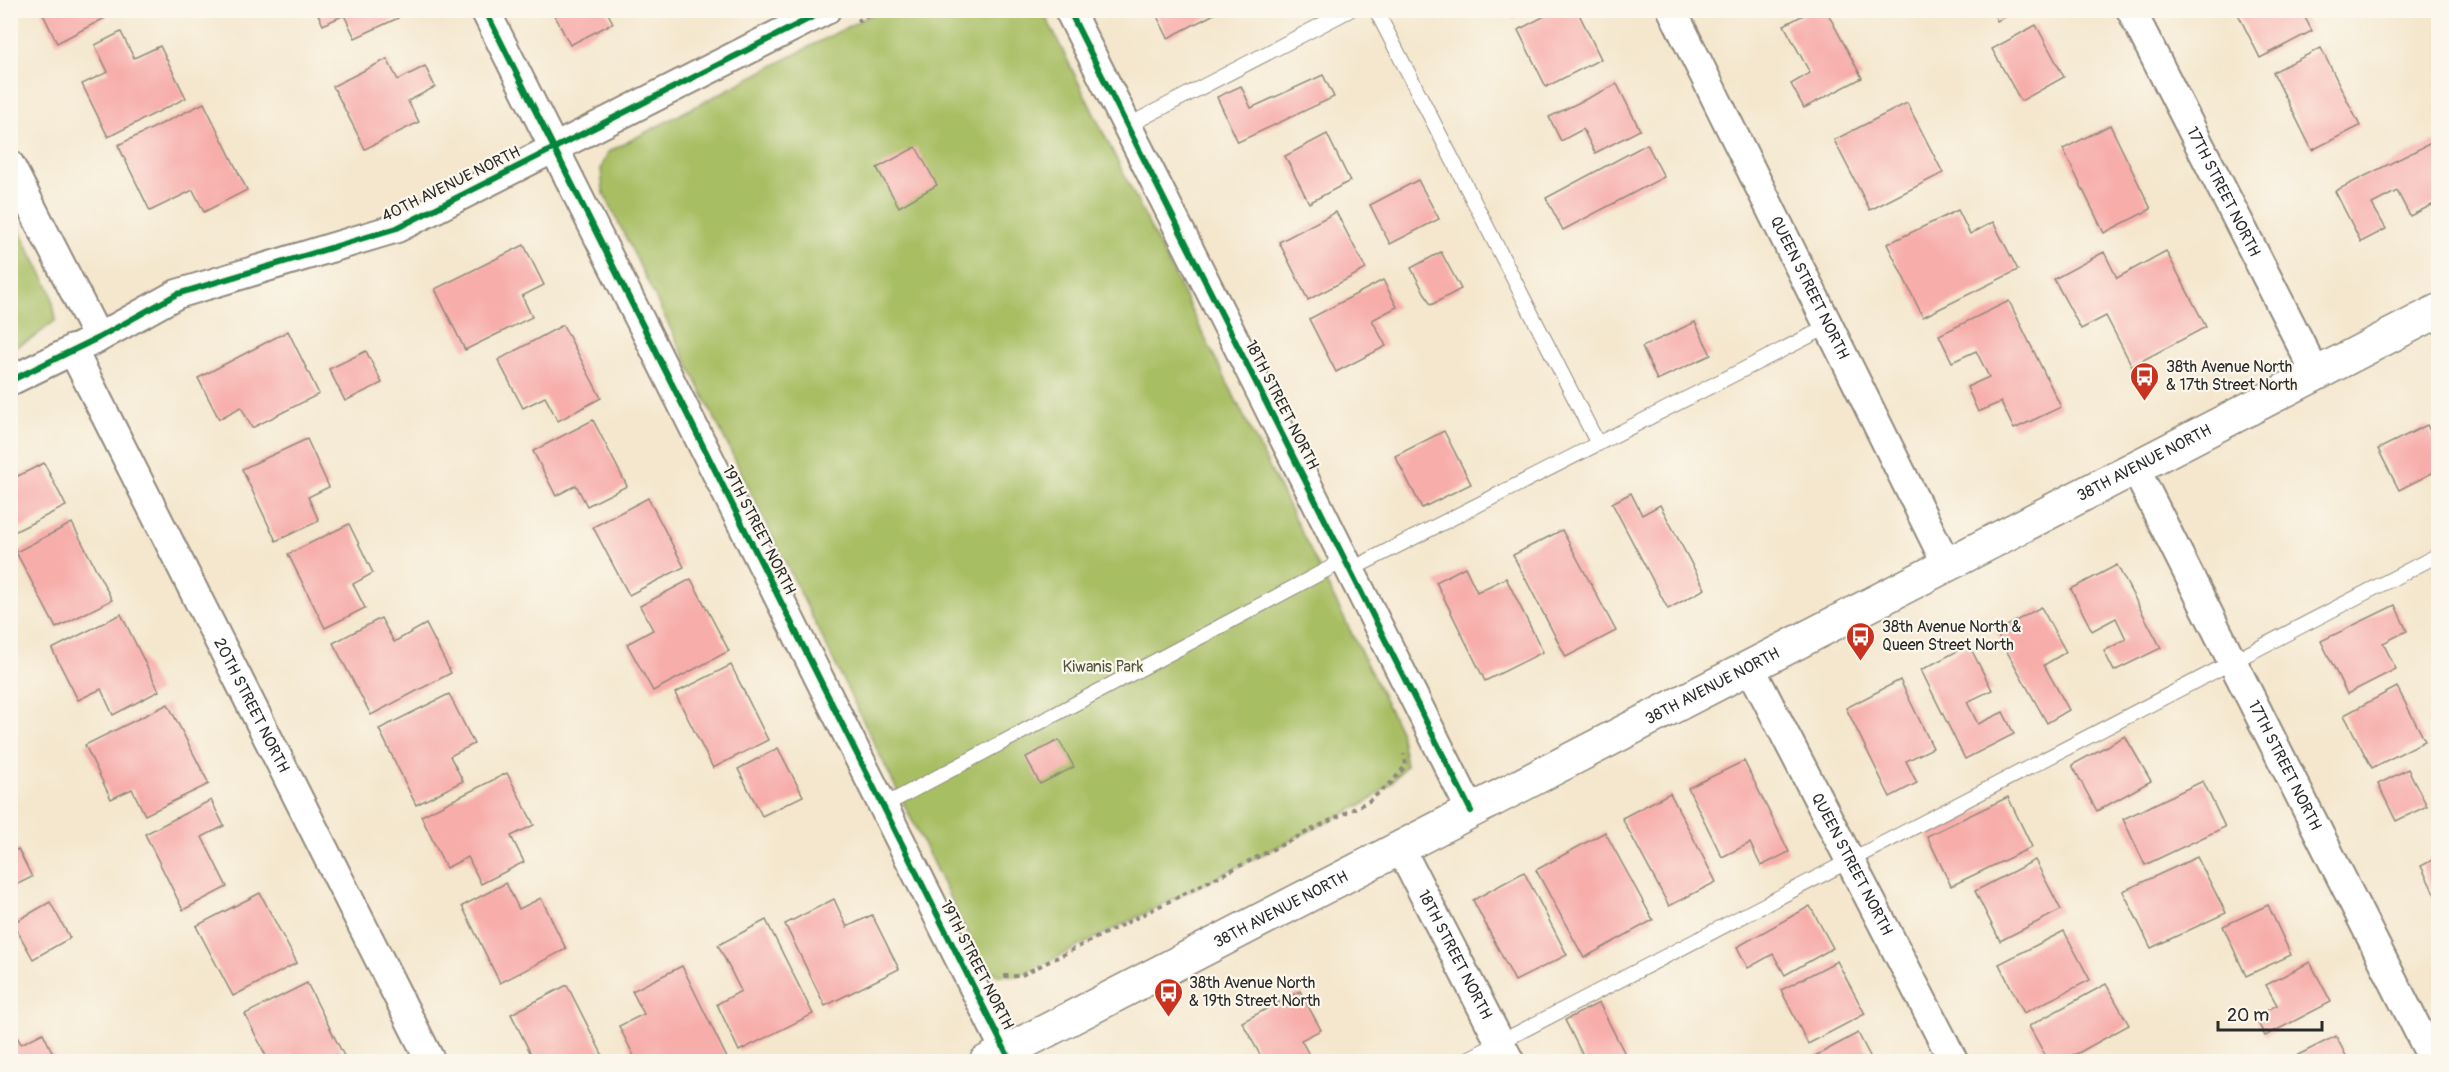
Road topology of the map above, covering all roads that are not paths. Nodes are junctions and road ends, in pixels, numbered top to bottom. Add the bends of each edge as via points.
1 (485, 10) edge
2 (826, 10) edge
3 (1069, 10) edge
4 (1350, 10) edge
5 (1376, 10) edge
6 (1672, 10) edge
7 (2130, 10) edge
8 (1127, 126) junction
9 (553, 148) junction
10 (10, 165) edge
11 (2439, 311) edge
12 (1829, 326) junction
13 (98, 338) junction
14 (72, 349) junction
15 (2316, 374) junction
16 (10, 381) edge
17 (1598, 444) junction
18 (2135, 468) junction
19 (2439, 555) edge
20 (1347, 565) junction
21 (1947, 565) junction
22 (2231, 660) junction
23 (1750, 666) junction
24 (883, 806) junction
25 (1471, 811) junction
26 (1400, 848) junction
27 (1849, 859) junction
28 (1505, 1052) edge
29 (1001, 1058) edge
30 (431, 1062) edge
31 (1462, 1062) edge
32 (1954, 1062) edge
33 (2434, 1062) edge

1 - 9 street, 19TH STREET NORTH
2 - 9 street, 40TH AVENUE NORTH
3 - 8 street, 18TH STREET NORTH
4 - 8 lane
5 - 17 lane
6 - 12 street, QUEEN STREET NORTH
7 - 15 street, 17TH STREET NORTH
8 - 20 street, 18TH STREET NORTH
9 - 13 street, 40TH AVENUE NORTH via 397,228 177,294
9 - 24 street, 19TH STREET NORTH
10 - 13 street
11 - 15 main road, 38TH AVENUE NORTH
12 - 17 lane
12 - 21 street, QUEEN STREET NORTH
13 - 14 street, 40TH AVENUE NORTH
14 - 16 street, 40TH AVENUE NORTH
14 - 30 street, 20TH STREET NORTH
15 - 18 main road, 38TH AVENUE NORTH
17 - 20 lane
18 - 21 main road, 38TH AVENUE NORTH
18 - 22 street, 17TH STREET NORTH
19 - 22 lane
20 - 24 lane via 1110,683
20 - 25 street, 18TH STREET NORTH
21 - 23 main road, 38TH AVENUE NORTH
22 - 27 lane
22 - 33 street, 17TH STREET NORTH
23 - 25 main road, 38TH AVENUE NORTH
23 - 27 street, QUEEN STREET NORTH
24 - 29 street, 19TH STREET NORTH
25 - 26 main road, 38TH AVENUE NORTH
26 - 28 street, 18TH STREET NORTH
26 - 29 main road, 38TH AVENUE NORTH
27 - 28 lane
27 - 32 street, QUEEN STREET NORTH
28 - 31 lane

